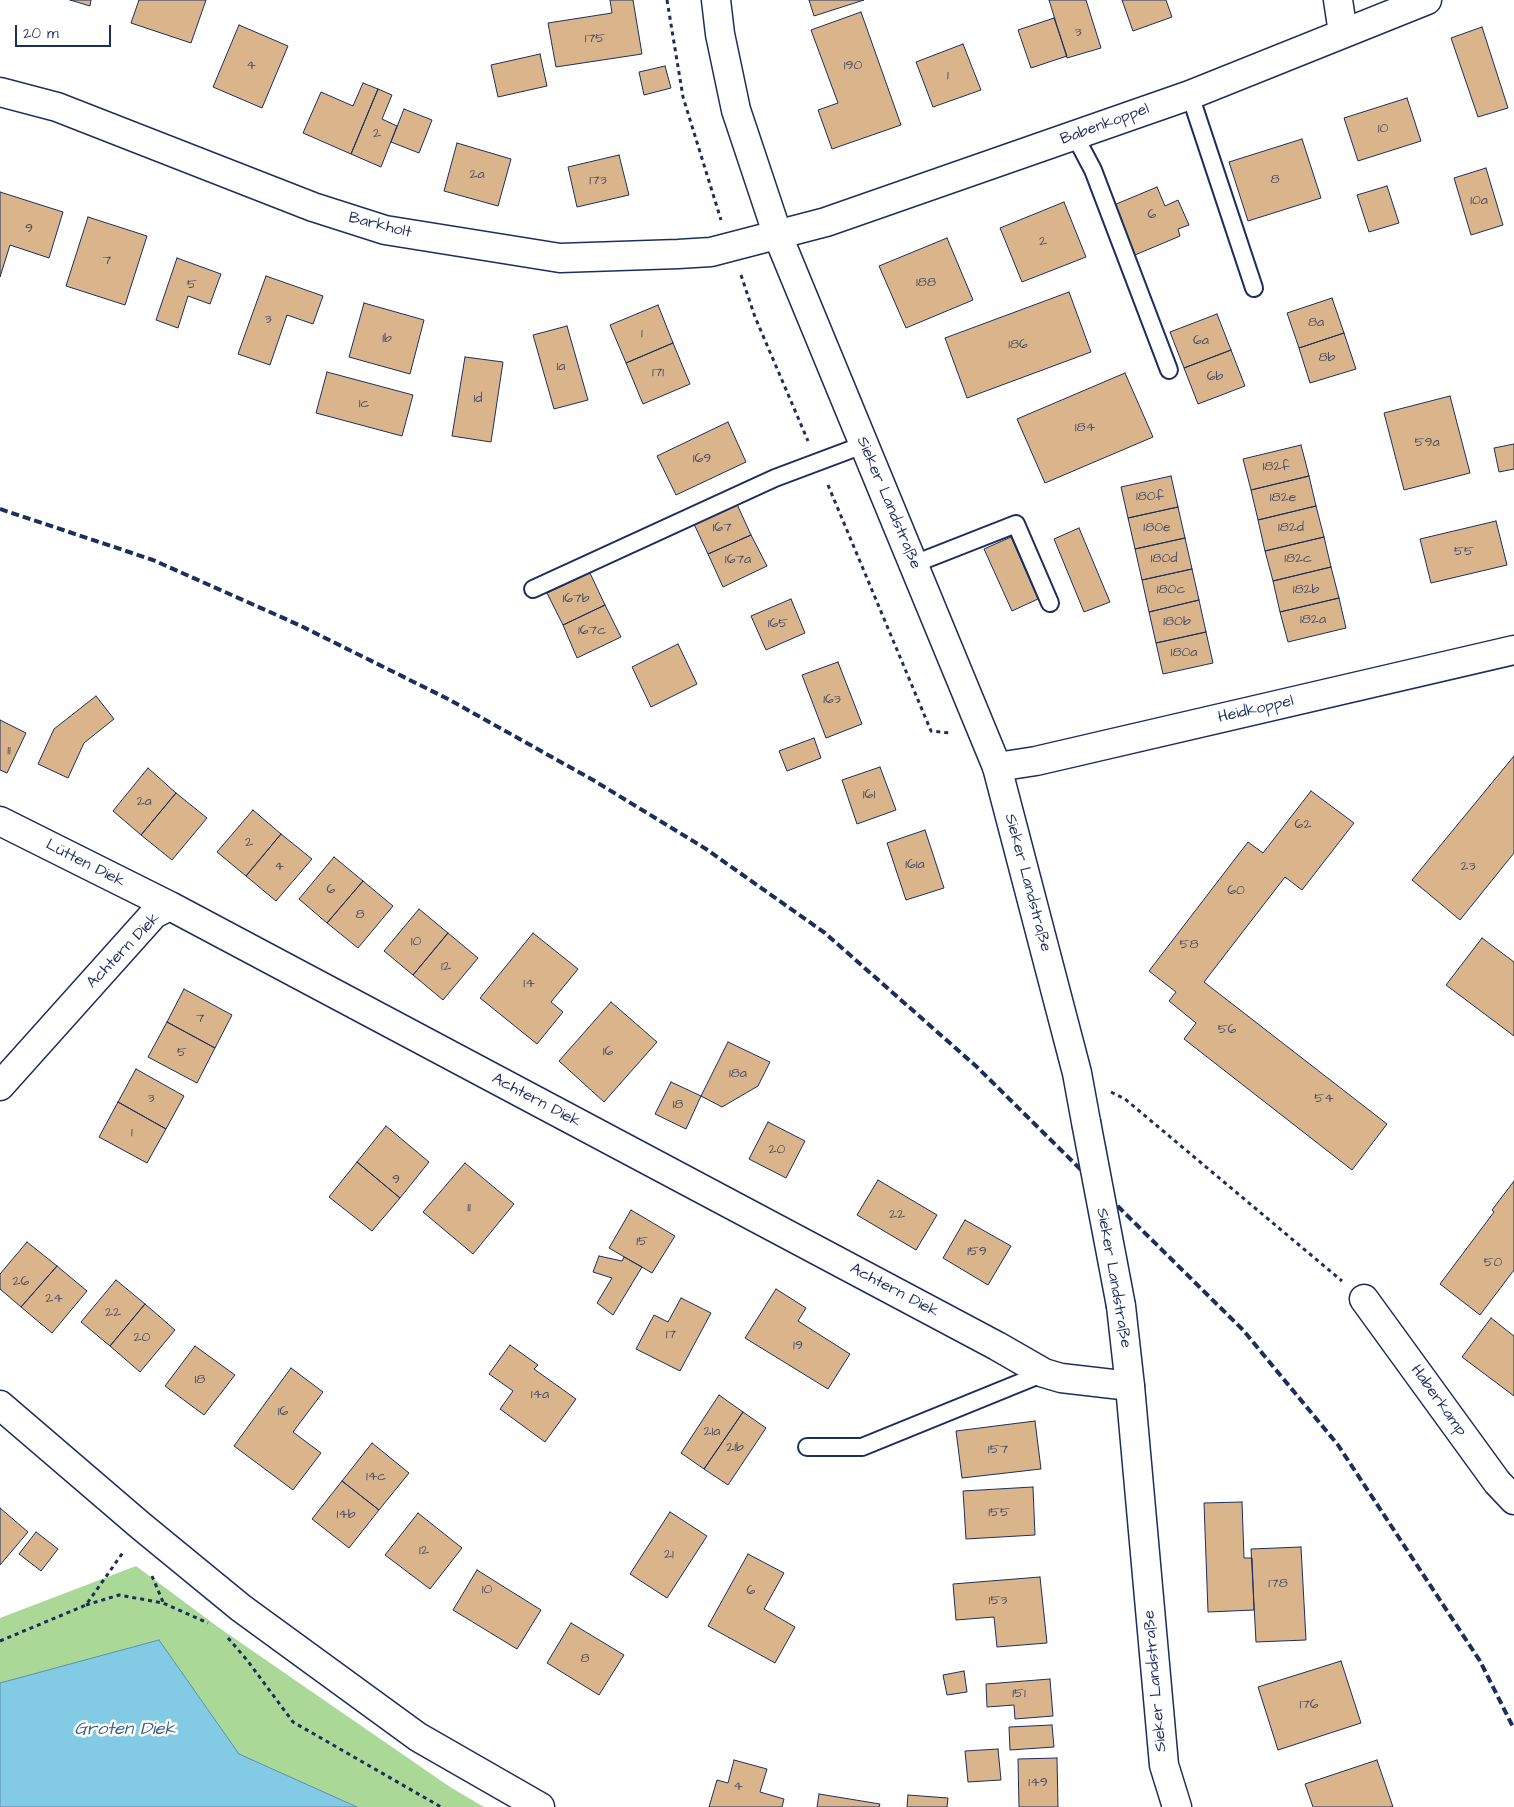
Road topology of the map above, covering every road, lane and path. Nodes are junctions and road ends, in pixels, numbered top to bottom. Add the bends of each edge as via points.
1 (667, 0) edge
2 (716, 0) edge
3 (1338, 0) edge
4 (1427, 0) edge
5 (1343, 33) junction
6 (0, 92) edge
7 (1190, 95) junction
8 (1075, 136) junction
9 (778, 236) junction
10 (731, 247) junction
11 (1254, 288) dead end
12 (1169, 370) dead end
13 (863, 445) junction
14 (818, 462) junction
15 (914, 564) junction
16 (533, 589) dead end
17 (1050, 603) dead end
18 (1514, 650) edge
19 (984, 735) junction
20 (997, 767) junction
21 (0, 821) edge
22 (170, 906) junction
23 (1077, 1073) junction
24 (0, 1086) edge
25 (1364, 1300) joint
26 (1044, 1373) junction
27 (1130, 1386) junction
28 (0, 1405) edge
29 (807, 1447) dead end
30 (1514, 1500) edge
31 (142, 1526) junction
32 (86, 1605) junction
33 (209, 1623) dead end
34 (224, 1634) dead end
35 (0, 1641) edge
36 (442, 1807) edge
37 (540, 1807) edge
38 (1177, 1807) edge

1 - 10 path via 683,98
2 - 9 street, Sieker Landstraße via 736,110
3 - 5 street
4 - 5 street, Babenkoppel
5 - 7 street, Babenkoppel
6 - 10 street, Barkholt via 57,107 313,207 385,230 560,258 669,255
7 - 8 street, Babenkoppel
7 - 11 lane
8 - 9 street, Babenkoppel
8 - 12 lane via 1092,170
9 - 10 street, Barkholt
9 - 13 street, Sieker Landstraße
10 - 14 path via 756,316
13 - 14 lane
13 - 15 street, Sieker Landstraße
14 - 16 lane via 766,482
14 - 19 path via 931,731
15 - 17 lane via 1016,524
15 - 19 street, Sieker Landstraße
18 - 20 street, Heidkoppel via 1046,759
19 - 20 street, Sieker Landstraße
20 - 23 street, Sieker Landstraße
21 - 22 street, Lütten Diek
22 - 24 street, Achtern Diek via 154,914
22 - 26 street, Achtern Diek
23 - 25 path via 1125,1100
23 - 27 street, Sieker Landstraße, bridge via 1121,1306
25 - 30 street, Haberkamp via 1497,1482
26 - 27 street, Achtern Diek
26 - 29 lane via 862,1447
27 - 38 street, Sieker Landstraße via 1164,1765
28 - 31 street
31 - 32 path
31 - 37 street via 241,1608 418,1737
32 - 33 path via 119,1595 163,1603
32 - 35 path
34 - 36 path via 248,1660 293,1722

